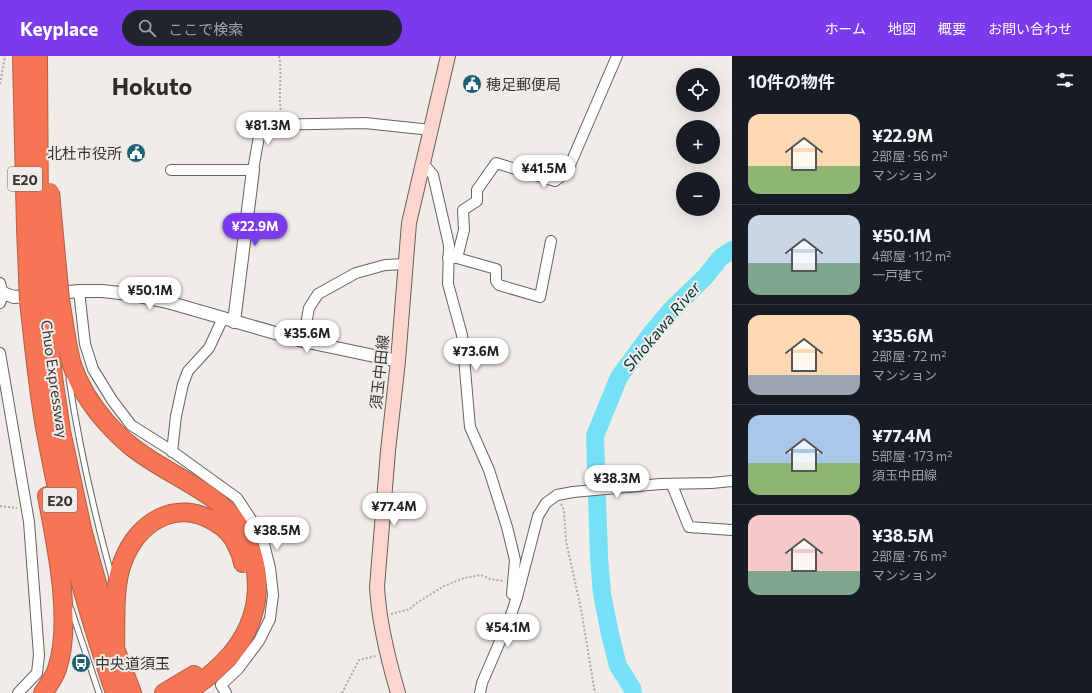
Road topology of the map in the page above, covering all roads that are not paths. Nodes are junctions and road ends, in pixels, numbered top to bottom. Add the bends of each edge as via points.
1 (22, 56) edge
2 (448, 56) edge
3 (617, 56) edge
4 (38, 62) edge
5 (431, 130) junction
6 (423, 163) junction
7 (171, 170) dead end
8 (253, 170) junction
9 (551, 241) dead end
10 (452, 258) junction
11 (406, 264) junction
12 (80, 291) junction
13 (1, 293) edge
14 (45, 300) junction
15 (228, 320) junction
16 (303, 341) junction
17 (69, 350) junction
18 (0, 353) edge
19 (398, 361) junction
20 (46, 432) junction
21 (172, 452) junction
22 (732, 481) edge
23 (672, 485) junction
24 (732, 530) edge
25 (59, 571) junction
26 (517, 597) junction
27 (117, 598) junction
28 (115, 648) junction
29 (126, 691) edge
30 (18, 693) edge
31 (43, 693) edge
32 (99, 693) edge
33 (164, 693) edge
34 (185, 693) edge
35 (226, 693) edge
36 (398, 693) edge
37 (480, 693) edge

1 - 14 highway, Chuo Expressway / E20, bridge via 26,228
2 - 5 main road, 須玉中田線
3 - 10 street via 567,172 555,181 496,163 477,190 477,201 463,210 464,230
4 - 14 highway, Chuo Expressway / E20, bridge via 39,228
5 - 6 main road, 須玉中田線
5 - 8 street via 365,123 261,125
6 - 10 street via 433,175
6 - 11 main road, 須玉中田線 via 409,223
7 - 8 street
8 - 15 street
9 - 10 street via 540,297 499,285 496,281 496,269
10 - 26 street via 448,284 462,335 470,427 489,470 507,527 515,560 512,594
11 - 16 street via 385,265 356,273 318,294 310,308
11 - 19 main road, 須玉中田線
12 - 13 street via 14,297
12 - 15 street via 130,294
12 - 21 street via 85,344 94,369 112,400 131,425
14 - 17 highway
14 - 20 highway, Chuo Expressway / E20 via 38,379
14 - 28 highway, Chuo Expressway / E20 via 53,378 68,462 83,533
15 - 16 street
15 - 21 street via 209,348 191,367 183,384
16 - 19 street
17 - 27 lane via 68,368 76,429 94,512
17 - 34 highway via 83,388 118,435 133,448 212,497 236,521 250,546 255,561 257,589 251,622 235,650 221,666
18 - 30 street via 29,522 39,655 37,673
19 - 36 main road, 須玉中田線 via 378,574 380,616
20 - 25 highway via 44,480
20 - 29 highway, Chuo Expressway / E20 via 67,535 86,605
21 - 35 street via 237,498 262,536 270,568 270,619 259,642 238,669 221,685
22 - 23 street
23 - 24 street via 689,527
23 - 26 street via 660,484 557,495 546,503 538,516
25 - 31 highway via 62,595 62,649 57,671
25 - 32 lane
26 - 37 street
27 - 28 highway
27 - 33 highway via 122,561 129,547 146,526 158,518 174,513 197,514 222,526 237,546 246,574 246,587 242,612 235,629 226,644 196,674
28 - 29 highway, Chuo Expressway / E20

